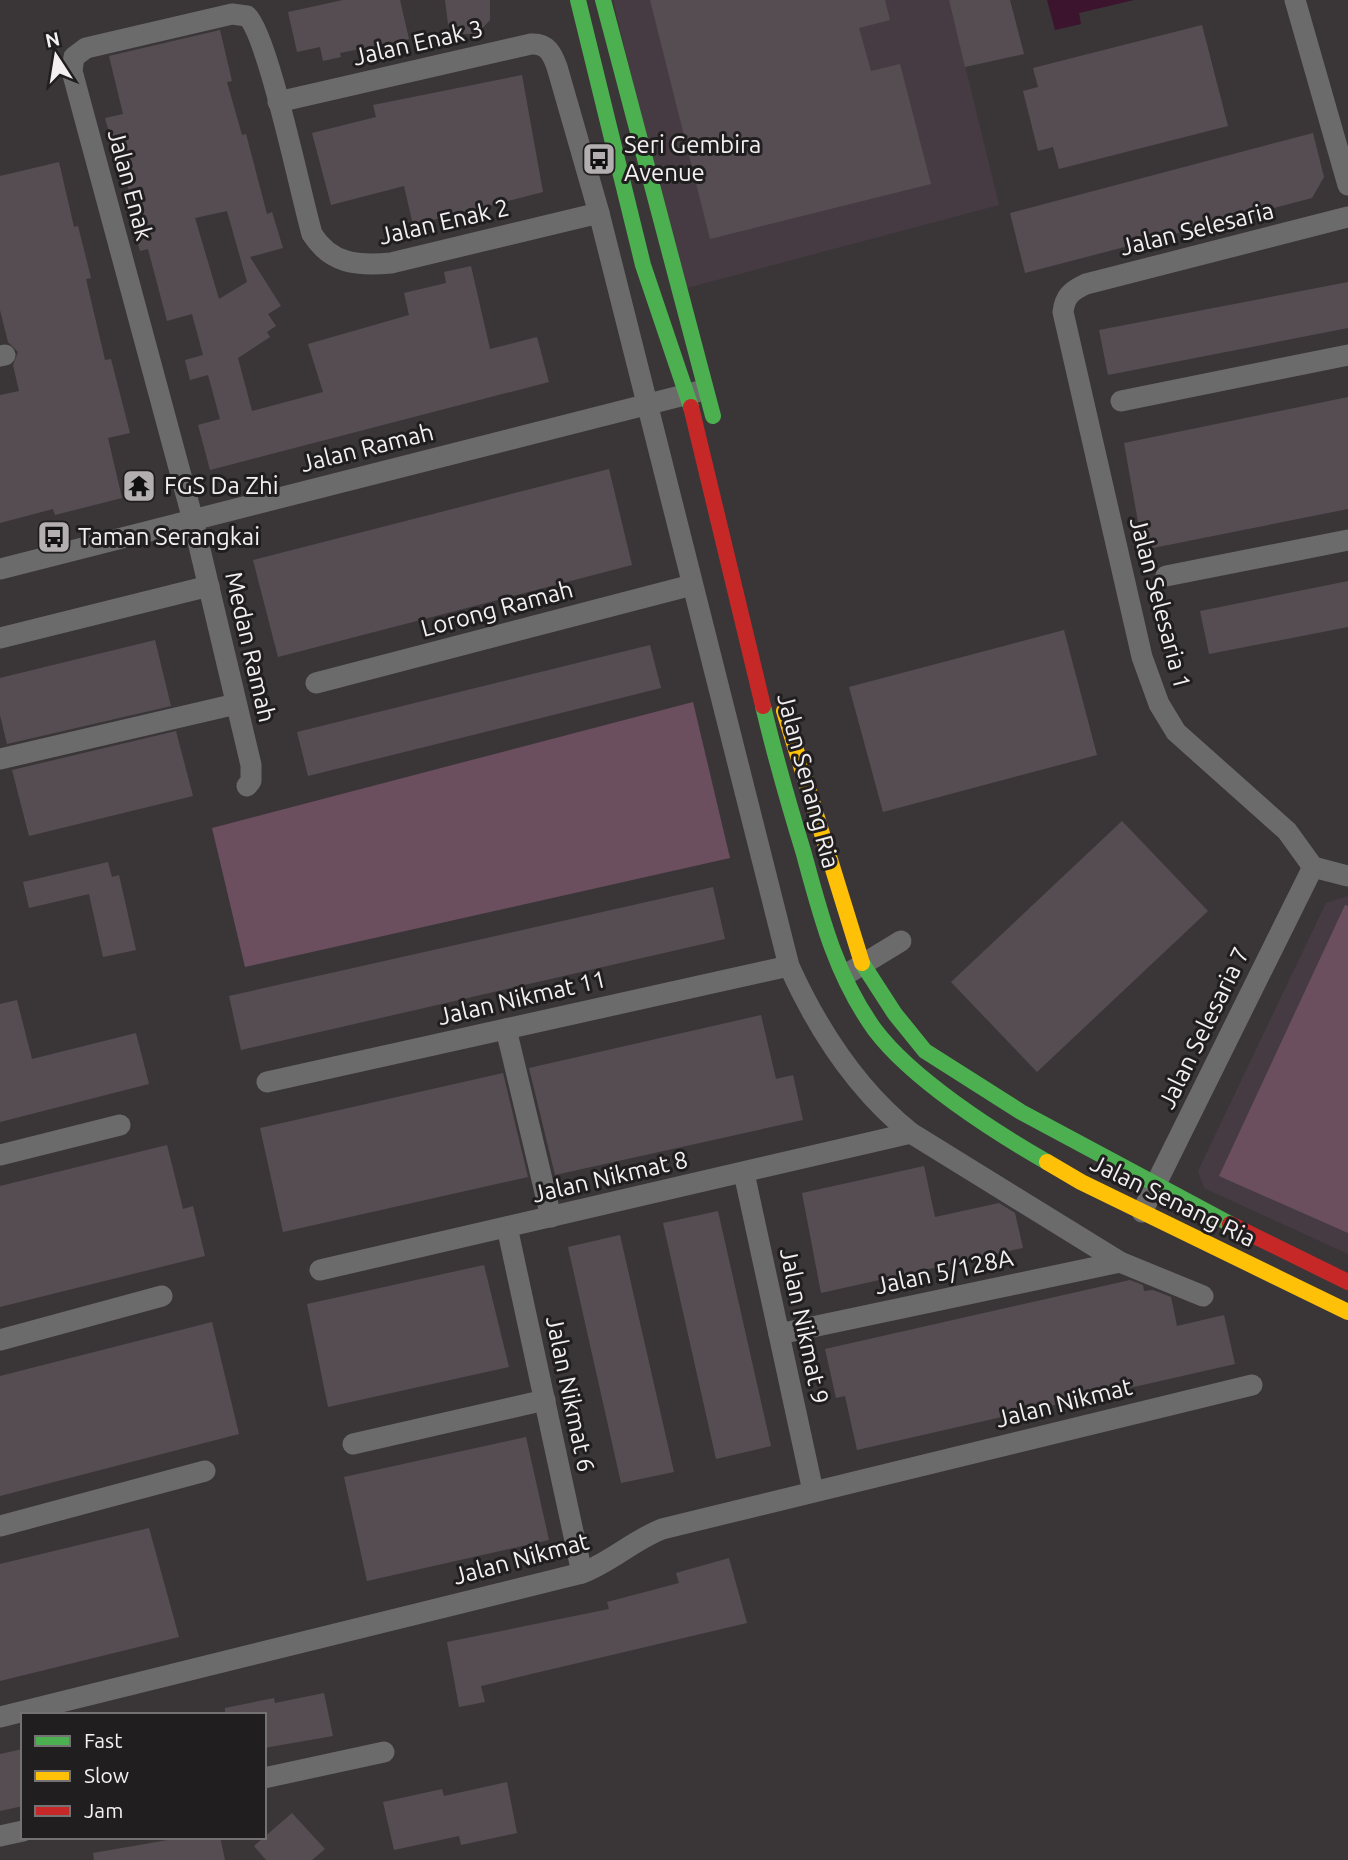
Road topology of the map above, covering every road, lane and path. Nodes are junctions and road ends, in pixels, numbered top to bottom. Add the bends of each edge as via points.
1 (578, 0) edge
2 (603, 0) edge
3 (1295, 0) edge
4 (256, 32) joint
5 (278, 102) junction
6 (1348, 185) edge
7 (598, 213) junction
8 (1348, 217) edge
9 (1065, 300) joint
10 (1348, 355) edge
11 (697, 392) junction
12 (1121, 401) dead end
13 (645, 404) junction
14 (716, 429) dead end
15 (193, 520) junction
16 (1348, 540) edge
17 (0, 569) edge
18 (1166, 576) dead end
19 (692, 585) junction
20 (209, 586) junction
21 (0, 638) edge
22 (316, 683) dead end
23 (780, 691) dead end
24 (236, 704) junction
25 (0, 759) edge
26 (247, 786) dead end
27 (1313, 867) junction
28 (1348, 876) edge
29 (901, 941) dead end
30 (862, 964) junction
31 (789, 966) junction
32 (842, 977) junction
33 (506, 1029) junction
34 (267, 1082) dead end
35 (120, 1125) dead end
36 (911, 1133) junction
37 (0, 1156) edge
38 (744, 1173) junction
39 (1156, 1185) junction
40 (1142, 1212) junction
41 (551, 1217) junction
42 (506, 1227) junction
43 (1120, 1262) junction
44 (320, 1270) dead end
45 (1348, 1282) edge
46 (162, 1296) dead end
47 (1203, 1296) dead end
48 (1348, 1312) edge
49 (779, 1334) junction
50 (0, 1340) edge
51 (1252, 1385) dead end
52 (545, 1400) junction
53 (354, 1444) dead end
54 (205, 1471) dead end
55 (813, 1491) junction
56 (0, 1526) edge
57 (582, 1573) junction
58 (0, 1717) edge
59 (384, 1752) dead end
60 (266, 1778) edge
61 (21, 1831) edge
62 (0, 1836) edge

1 - 11 street, Jalan Senang Ria via 643,265
2 - 11 street, Jalan Senang Ria
3 - 6 street
4 - 5 street, Jalan Enak 2
4 - 15 street, Jalan Enak via 247,16 232,14 86,48 72,64
5 - 7 street, Jalan Enak 2 via 312,234 322,249 344,261 391,263
5 - 7 street, Jalan Enak 3 via 538,44 550,50 557,67
7 - 13 street
8 - 9 street, Jalan Selesaria via 1086,284
9 - 27 street, Jalan Selesaria 1 via 1065,324 1139,644 1159,704 1176,732 1287,831
10 - 12 street
11 - 13 street, Jalan Ramah
11 - 14 street, Jalan Senang Ria
11 - 32 street, Jalan Senang Ria via 775,754
13 - 15 street, Jalan Ramah
13 - 19 street
15 - 17 street, Jalan Ramah
15 - 20 street, Medan Ramah
16 - 18 street
19 - 22 street, Lorong Ramah
19 - 31 street
20 - 21 street
20 - 24 street, Medan Ramah
23 - 30 street, Jalan Senang Ria via 792,744
24 - 25 street
24 - 26 street, Medan Ramah via 251,765
27 - 28 street
27 - 39 street, Jalan Selesaria 7
29 - 30 street
30 - 32 street
30 - 39 street, Jalan Senang Ria via 925,1051 1021,1112
31 - 33 street, Jalan Nikmat 11
31 - 36 street via 835,1051 890,1116
32 - 40 street, Jalan Senang Ria via 877,1032 916,1072 1017,1144
33 - 34 street, Jalan Nikmat 11
33 - 41 street
35 - 37 street
36 - 38 street, Jalan Nikmat 8
36 - 43 street
38 - 41 street, Jalan Nikmat 8
38 - 49 street, Jalan Nikmat 9
39 - 40 street, Jalan Selesaria 7
39 - 45 street, Jalan Senang Ria
40 - 48 street, Jalan Senang Ria
41 - 42 street, Jalan Nikmat 8
42 - 44 street, Jalan Nikmat 8
42 - 52 street, Jalan Nikmat 6
43 - 47 street
43 - 49 street, Jalan 5/128A
46 - 50 street
49 - 55 street, Jalan Nikmat 9
51 - 55 street, Jalan Nikmat
52 - 53 street
52 - 57 street, Jalan Nikmat 6
54 - 56 street
55 - 57 street, Jalan Nikmat via 642,1537
57 - 58 street, Jalan Nikmat
59 - 60 street
61 - 62 street

